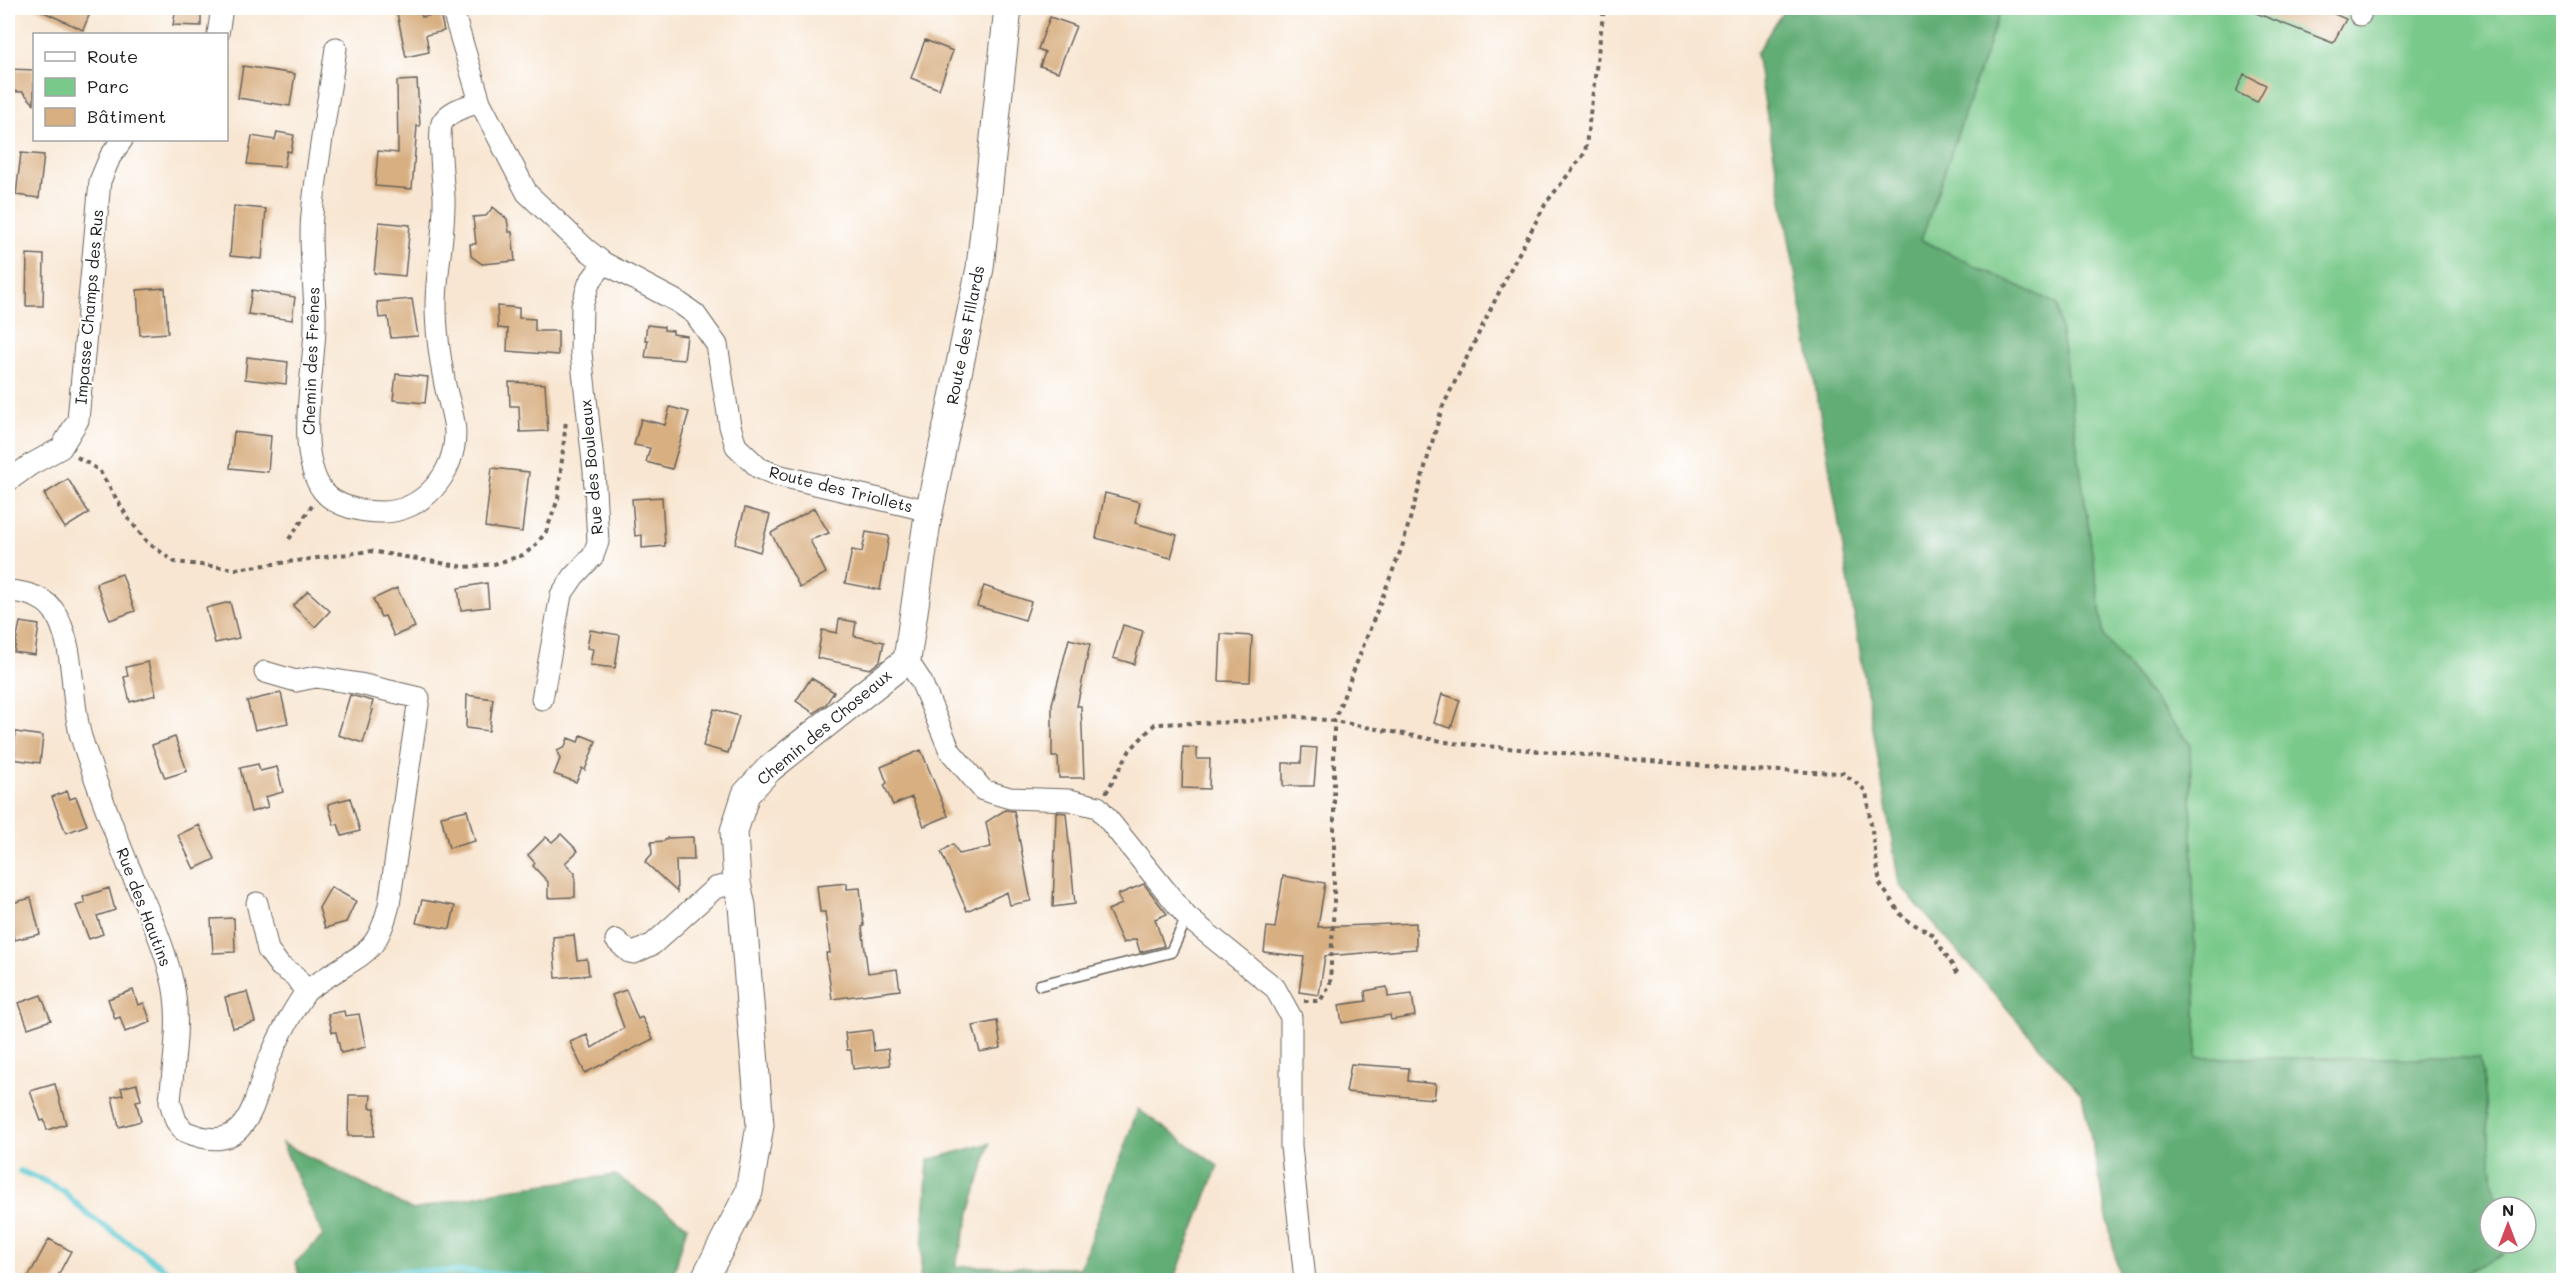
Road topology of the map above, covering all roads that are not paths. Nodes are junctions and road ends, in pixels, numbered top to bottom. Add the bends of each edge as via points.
1 (222, 8) edge
2 (452, 8) edge
3 (1008, 8) edge
4 (218, 33) edge
5 (336, 48) dead end
6 (480, 102) junction
7 (121, 141) edge
8 (604, 263) junction
9 (8, 481) edge
10 (930, 511) junction
11 (8, 591) edge
12 (907, 660) junction
13 (265, 672) dead end
14 (542, 699) dead end
15 (737, 883) junction
16 (257, 903) dead end
17 (1187, 917) junction
18 (616, 940) dead end
19 (1041, 985) dead end
20 (306, 992) junction
21 (704, 1281) edge
22 (1305, 1281) edge

1 - 4 street
2 - 6 street, Route des Triollets
3 - 10 street, Route des Fillards via 980,267
5 - 6 street, Chemin des Frênes via 311,218 315,326 308,425 314,473 323,491 348,507 368,512 405,509 422,500 447,468 455,434 440,362 436,305 444,202 441,125 450,113
6 - 8 street, Route des Triollets via 527,193
7 - 9 street, Impasse Champs des Rus via 100,181 78,420 61,448
8 - 10 street, Route des Triollets via 678,302 707,328 717,345 736,446 759,468 801,482
8 - 14 street, Rue des Bouleaux via 589,283 582,306 581,353 598,542 592,556 561,595
10 - 12 street, Route des Fillards
11 - 20 street, Rue des Hautins via 45,601 63,630 81,735 173,984 176,1011 170,1102 184,1131 218,1139 240,1128 268,1062
12 - 15 street, Chemin des Choseaux via 769,769 746,794 734,831
12 - 17 street, Chemin des Choseaux via 921,681 950,751 984,790 1010,798 1070,800 1098,807
13 - 20 street, Rue des Hautins via 296,681 316,677 360,684 419,698 384,924 363,956
15 - 18 street via 715,888 652,944 634,953
15 - 21 street, Chemin des Choseaux via 760,1125 749,1192
16 - 20 street via 268,950
17 - 19 lane via 1171,952
17 - 22 street via 1275,988 1291,1017 1291,1146

